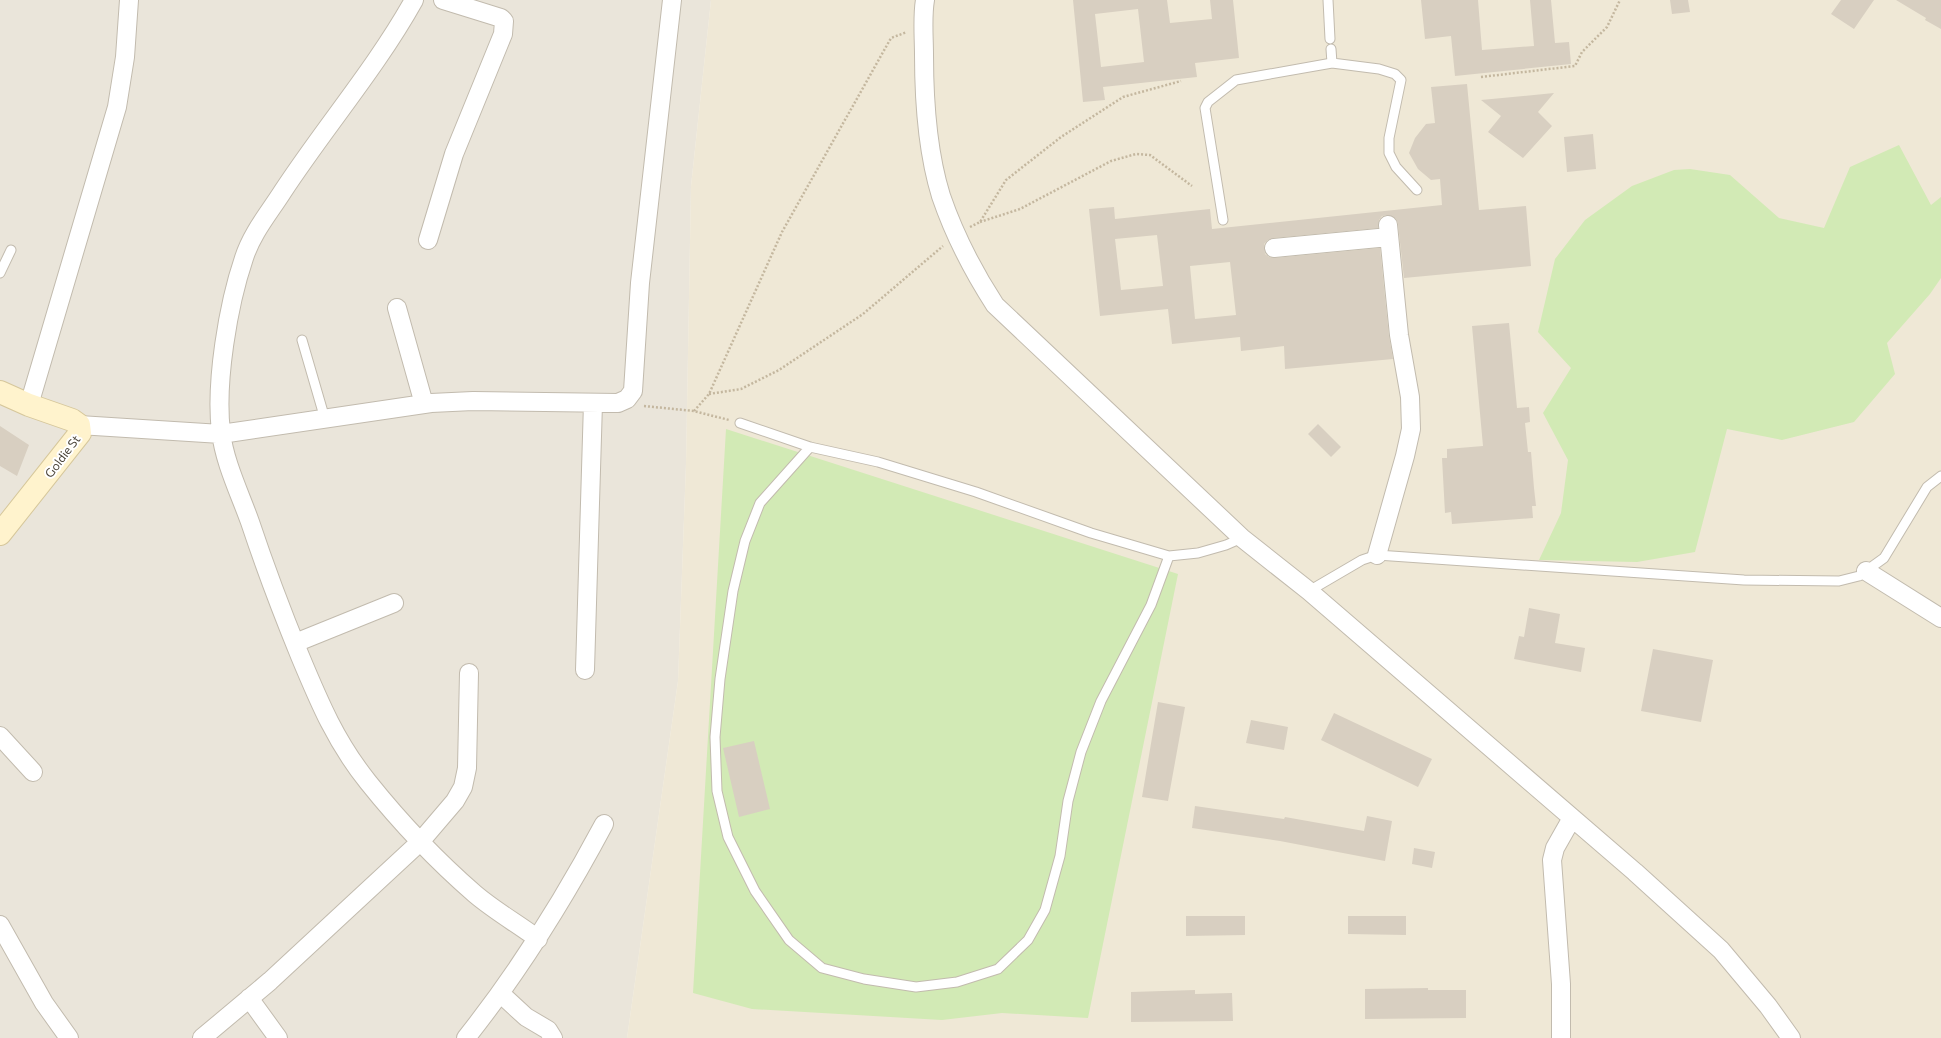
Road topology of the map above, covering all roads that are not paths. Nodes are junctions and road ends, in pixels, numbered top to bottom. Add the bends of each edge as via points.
1 (129, 0) edge
2 (414, 0) edge
3 (443, 0) edge
4 (672, 0) edge
5 (925, 0) edge
6 (1328, 0) edge
7 (1332, 63) junction
8 (1417, 190) dead end
9 (1223, 220) dead end
10 (428, 240) dead end
11 (1274, 248) dead end
12 (11, 250) dead end
13 (0, 273) edge
14 (397, 308) dead end
15 (302, 340) dead end
16 (0, 392) edge
17 (593, 403) junction
18 (424, 404) junction
19 (29, 405) junction
20 (324, 419) junction
21 (740, 423) road end
22 (79, 425) junction
23 (221, 434) junction
24 (810, 447) junction
25 (1941, 476) edge
26 (0, 534) edge
27 (1242, 538) junction
28 (1377, 555) junction
29 (1169, 556) junction
30 (1866, 571) junction
31 (1309, 591) junction
32 (394, 603) dead end
33 (1941, 618) edge
34 (295, 643) junction
35 (585, 670) dead end
36 (469, 673) dead end
37 (0, 736) edge
38 (33, 772) dead end
39 (1572, 818) junction
40 (604, 824) dead end
41 (420, 842) junction
42 (0, 925) edge
43 (538, 939) junction
44 (501, 994) junction
45 (249, 998) junction
46 (68, 1038) edge
47 (202, 1038) edge
48 (278, 1038) edge
49 (466, 1038) edge
50 (553, 1038) edge
51 (1561, 1038) edge
52 (1792, 1038) edge

1 - 19 street via 125,57 117,107
2 - 23 street via 394,35 261,222 244,256 224,350 220,400
3 - 10 street via 504,21 503,34 454,154
4 - 17 street via 640,283 633,391 627,399 618,403
5 - 27 street via 924,92 941,195 956,235 985,289 995,305
6 - 7 lane
7 - 8 lane via 1379,69 1395,74 1401,80 1389,138 1389,154 1396,167
7 - 9 lane via 1236,80 1208,102 1205,108
11 - 28 street via 1388,231 1399,336 1410,397 1411,428
12 - 13 lane
14 - 18 street
15 - 20 lane
16 - 19 street, Goldie St
17 - 18 street via 473,400
17 - 35 street
18 - 20 street
19 - 22 street, Goldie St via 72,420
20 - 23 street
21 - 24 lane
22 - 23 street
22 - 26 street, Goldie St via 80,433 73,444
23 - 34 street via 227,459 260,553
24 - 29 lane via 893,466 1091,533
24 - 29 lane via 760,502 745,542 733,591 720,680 715,737 717,791 728,837 756,891 789,940 822,968 864,979 916,987 957,982 998,969 1028,940 1046,910 1060,856 1068,801 1081,752 1101,701 1151,605
25 - 30 lane via 1927,487 1884,558
27 - 29 lane via 1198,553
27 - 31 street
28 - 30 lane via 1744,580 1839,581 1859,576
28 - 31 lane via 1362,560
30 - 33 street
31 - 39 street
32 - 34 street
34 - 41 street via 324,715 341,744 369,784
36 - 41 street via 467,768 463,787 455,801
37 - 38 street
39 - 51 street via 1555,848 1552,860
39 - 52 street via 1721,950
40 - 43 street
41 - 43 street via 477,895
41 - 45 street
42 - 46 street via 44,1003
43 - 44 street
44 - 49 street
44 - 50 street via 526,1017 548,1030
45 - 47 street
45 - 48 street

